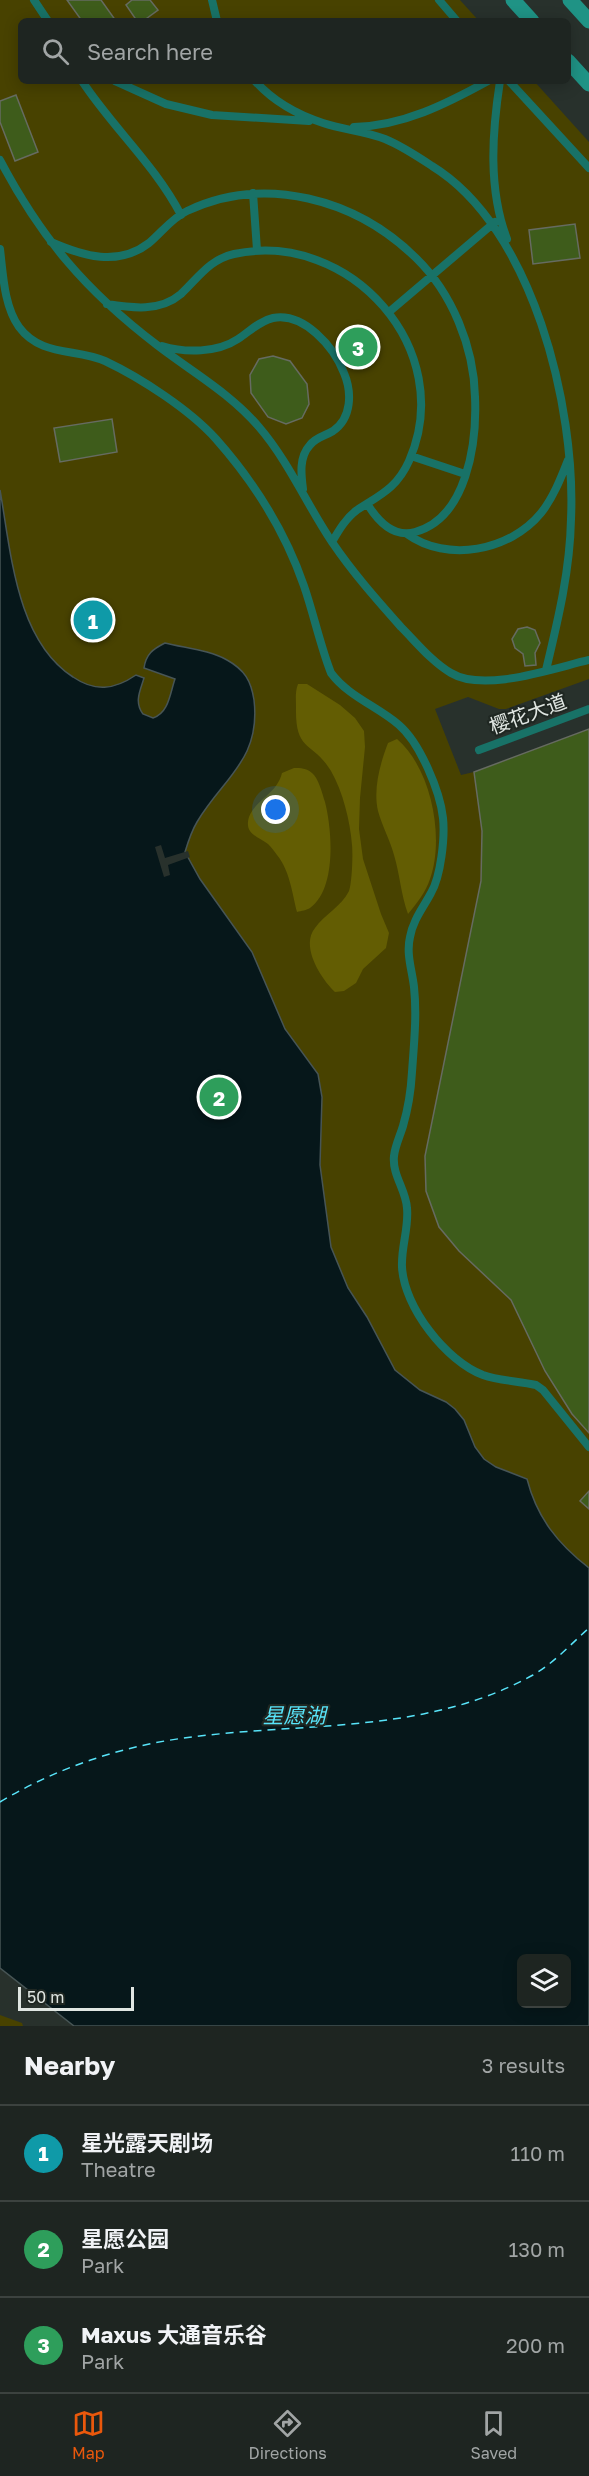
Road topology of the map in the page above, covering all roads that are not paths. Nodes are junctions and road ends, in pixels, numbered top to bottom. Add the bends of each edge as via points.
1 (34, 0) edge
2 (212, 0) edge
3 (439, 0) edge
4 (513, 0) edge
5 (570, 0) edge
6 (46, 18) edge
7 (216, 18) edge
8 (454, 18) edge
9 (529, 18) edge
10 (589, 21) edge
11 (571, 64) edge
12 (84, 84) edge
13 (122, 84) edge
14 (258, 84) edge
15 (482, 84) edge
16 (500, 84) edge
17 (512, 84) edge
18 (589, 84) edge
19 (323, 123) junction
20 (0, 160) edge
21 (589, 168) edge
22 (253, 193) junction
23 (181, 215) junction
24 (497, 221) junction
25 (49, 241) junction
26 (0, 249) edge
27 (256, 250) junction
28 (433, 277) junction
29 (107, 304) junction
30 (389, 312) junction
31 (156, 345) junction
32 (411, 456) junction
33 (570, 457) junction
34 (465, 474) junction
35 (304, 495) junction
36 (368, 505) junction
37 (407, 534) junction
38 (332, 542) junction
39 (589, 660) edge
40 (546, 670) junction
41 (589, 710) edge
42 (478, 750) dead end
43 (589, 1447) edge

1 - 6 lane
2 - 7 lane
3 - 8 lane
4 - 9 street
5 - 10 street
11 - 18 street
12 - 23 lane via 168,190
13 - 19 lane via 166,104 212,115
14 - 19 lane via 281,104
15 - 19 lane via 395,123 375,127
16 - 24 lane via 493,170
17 - 21 lane
19 - 24 lane via 368,133 403,148 438,169
20 - 25 lane
22 - 23 lane via 229,195
22 - 27 lane
22 - 28 lane via 291,195 341,208 391,238 416,257
23 - 25 lane via 148,243 123,256 89,256
24 - 28 lane
24 - 33 lane via 552,362
25 - 29 lane
26 - 43 lane via 11,311 19,327 34,342 107,362 199,421 233,460 282,532 304,585 332,673 340,685 398,724 427,770 438,796 443,835 438,876 409,940 415,1003 412,1074 394,1158 408,1206 405,1281 418,1314 447,1351 483,1375 536,1385
27 - 29 lane via 218,260 180,295 160,305 133,308
27 - 30 lane via 303,255 329,264 353,277
28 - 30 lane
28 - 34 lane via 461,327 471,363 476,396
29 - 31 lane
30 - 32 lane via 409,348 417,373 419,421
31 - 35 lane via 233,400 259,427
31 - 35 lane via 189,351 220,347 273,318 303,325 322,339 336,356 350,394 348,410 337,428 307,450 301,471
32 - 34 lane
32 - 36 lane via 388,491
33 - 37 lane via 540,514 513,536 482,548 458,551
33 - 40 lane via 570,546
34 - 37 lane via 451,507 441,518
35 - 38 lane
36 - 37 lane via 383,524
36 - 38 lane via 346,520
38 - 40 lane via 369,591 452,674 484,680
39 - 40 lane
41 - 42 lane, 樱花大道

